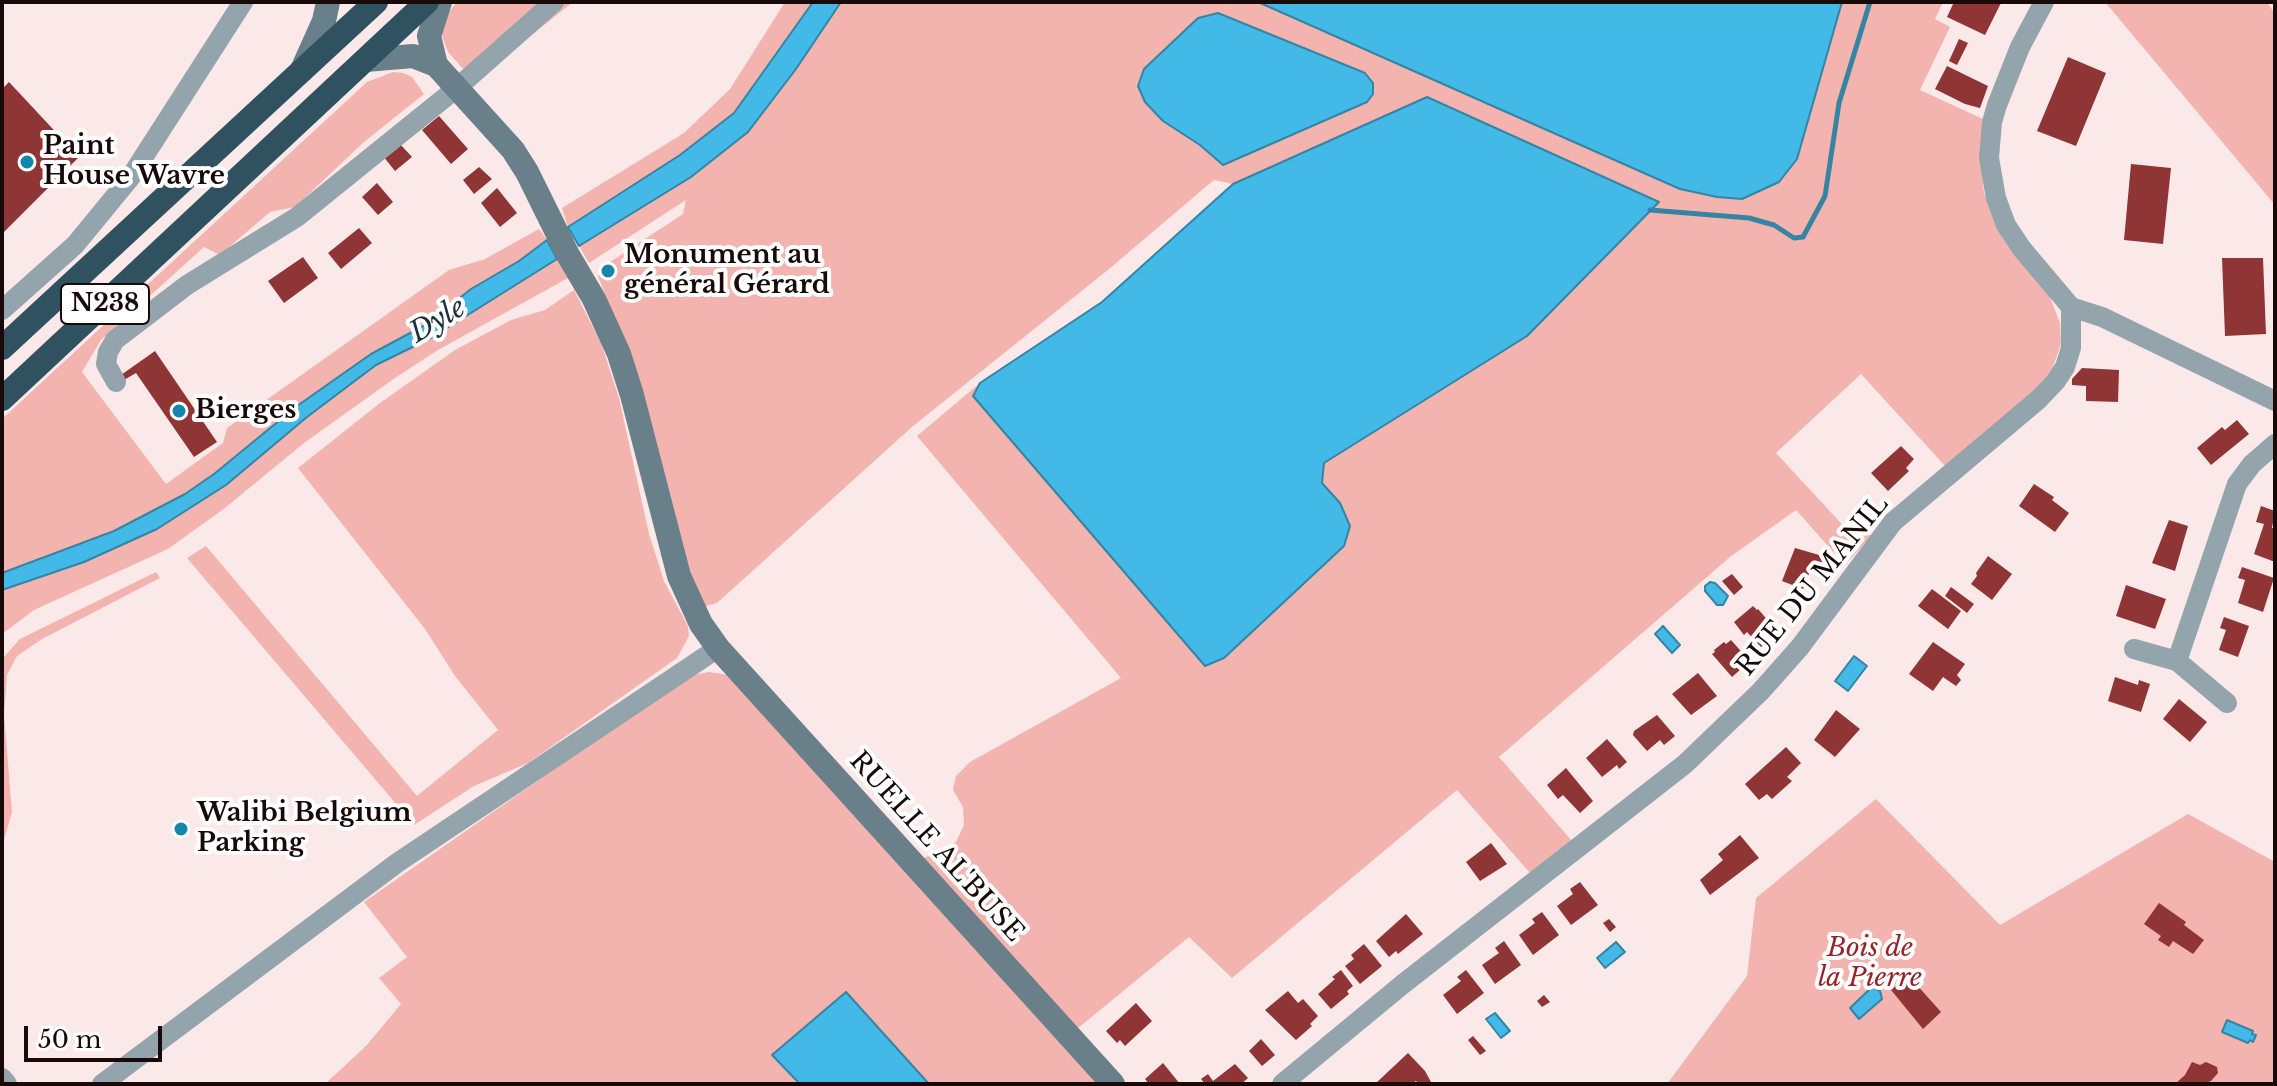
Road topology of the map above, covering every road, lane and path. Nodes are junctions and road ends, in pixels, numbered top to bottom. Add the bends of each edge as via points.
1 (243, 2) edge
2 (328, 2) edge
3 (376, 2) edge
4 (427, 2) edge
5 (440, 2) edge
6 (554, 2) edge
7 (2044, 2) edge
8 (366, 60) junction
9 (436, 65) junction
10 (302, 70) junction
11 (458, 87) junction
12 (2071, 307) junction
13 (2, 310) edge
14 (2, 348) edge
15 (116, 382) dead end
16 (2, 399) edge
17 (2275, 401) edge
18 (2275, 444) edge
19 (718, 648) junction
20 (2134, 649) dead end
21 (2177, 661) junction
22 (2227, 703) dead end
23 (2, 1078) edge
24 (7, 1084) edge
25 (102, 1084) edge
26 (1113, 1084) edge
27 (1282, 1084) edge

1 - 13 street via 130,178 75,245
2 - 10 street
3 - 10 highway, N238
4 - 8 highway, N238
5 - 9 street via 429,36
6 - 11 street
7 - 12 street via 1997,105 1989,158 2006,225
8 - 9 street via 413,56
8 - 16 highway, N238
9 - 11 street, RUELLE AL'BUSE
10 - 14 highway, N238
11 - 15 street via 297,217 187,285 115,340 106,364
11 - 19 street, RUELLE AL'BUSE via 513,150 594,299 632,395 679,576
12 - 17 street
12 - 27 street, RUE DU MANIL via 2068,358 2047,392 1893,522 1800,647 1725,728
18 - 21 street via 2237,484
19 - 25 street via 397,863
19 - 26 street, RUELLE AL'BUSE
20 - 21 street
21 - 22 street
23 - 24 street

